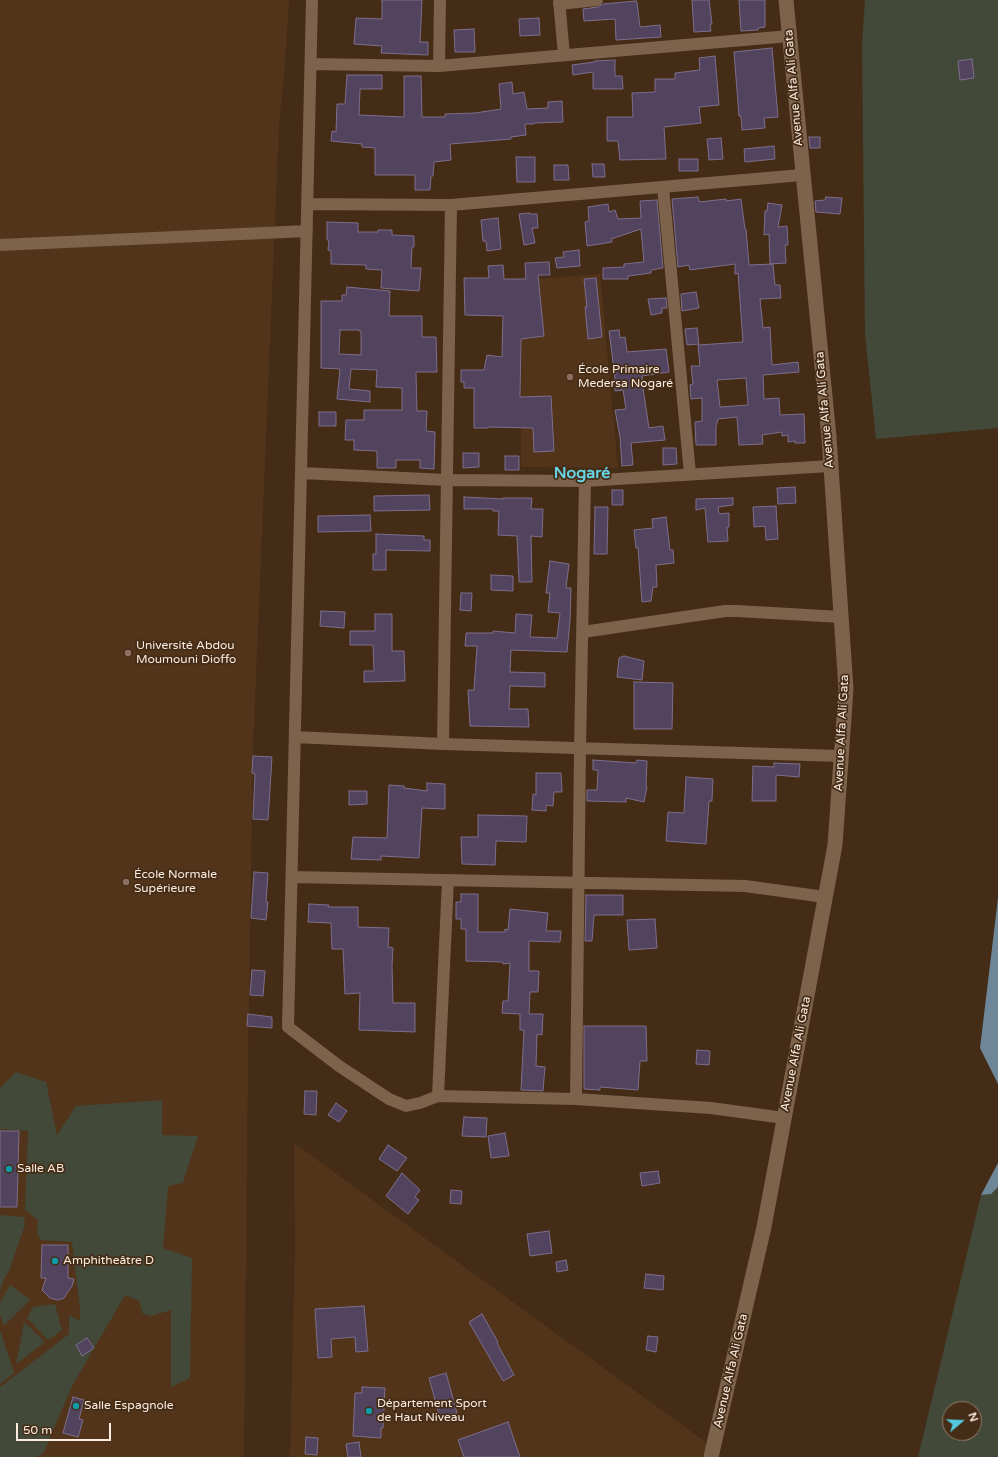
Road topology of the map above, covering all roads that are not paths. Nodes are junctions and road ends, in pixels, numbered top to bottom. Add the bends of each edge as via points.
1 (312, 0) edge
2 (440, 0) edge
3 (597, 0) edge
4 (786, 0) edge
5 (559, 2) edge
6 (790, 36) junction
7 (564, 55) junction
8 (311, 64) junction
9 (439, 66) junction
10 (802, 175) junction
11 (663, 187) junction
12 (308, 204) junction
13 (451, 205) junction
14 (307, 231) junction
15 (0, 245) edge
16 (830, 466) junction
17 (301, 473) junction
18 (690, 474) junction
19 (446, 480) junction
20 (585, 481) junction
21 (841, 617) junction
22 (583, 632) junction
23 (295, 737) junction
24 (443, 744) junction
25 (580, 748) junction
26 (842, 756) junction
27 (292, 877) junction
28 (448, 880) junction
29 (579, 883) junction
30 (825, 897) junction
31 (438, 1096) junction
32 (576, 1099) junction
33 (784, 1118) junction
34 (712, 1457) edge

1 - 8 street
2 - 9 street
3 - 5 street
4 - 6 street, Avenue Alfa Ali Gata
5 - 7 street
6 - 7 street
6 - 10 street, Avenue Alfa Ali Gata
7 - 9 street
8 - 9 street
8 - 12 street
10 - 11 street
10 - 16 street, Avenue Alfa Ali Gata
11 - 13 street
11 - 18 street
12 - 13 street
12 - 14 street
13 - 19 street
14 - 15 street
14 - 17 street
16 - 18 street
16 - 21 street, Avenue Alfa Ali Gata
17 - 19 street
17 - 23 street
18 - 20 street
19 - 20 street
19 - 24 street
20 - 22 street
21 - 22 street via 725,611
21 - 26 street, Avenue Alfa Ali Gata via 846,689
22 - 25 street
23 - 24 street
23 - 27 street
24 - 25 street
25 - 26 street
25 - 29 street
26 - 30 street, Avenue Alfa Ali Gata via 835,845
27 - 28 street
27 - 31 street via 288,1026 339,1066 396,1102 406,1106
28 - 29 street
28 - 31 street
29 - 30 street via 745,886
29 - 32 street
30 - 33 street, Avenue Alfa Ali Gata
31 - 32 street
32 - 33 street via 711,1108
33 - 34 street, Avenue Alfa Ali Gata via 764,1227

